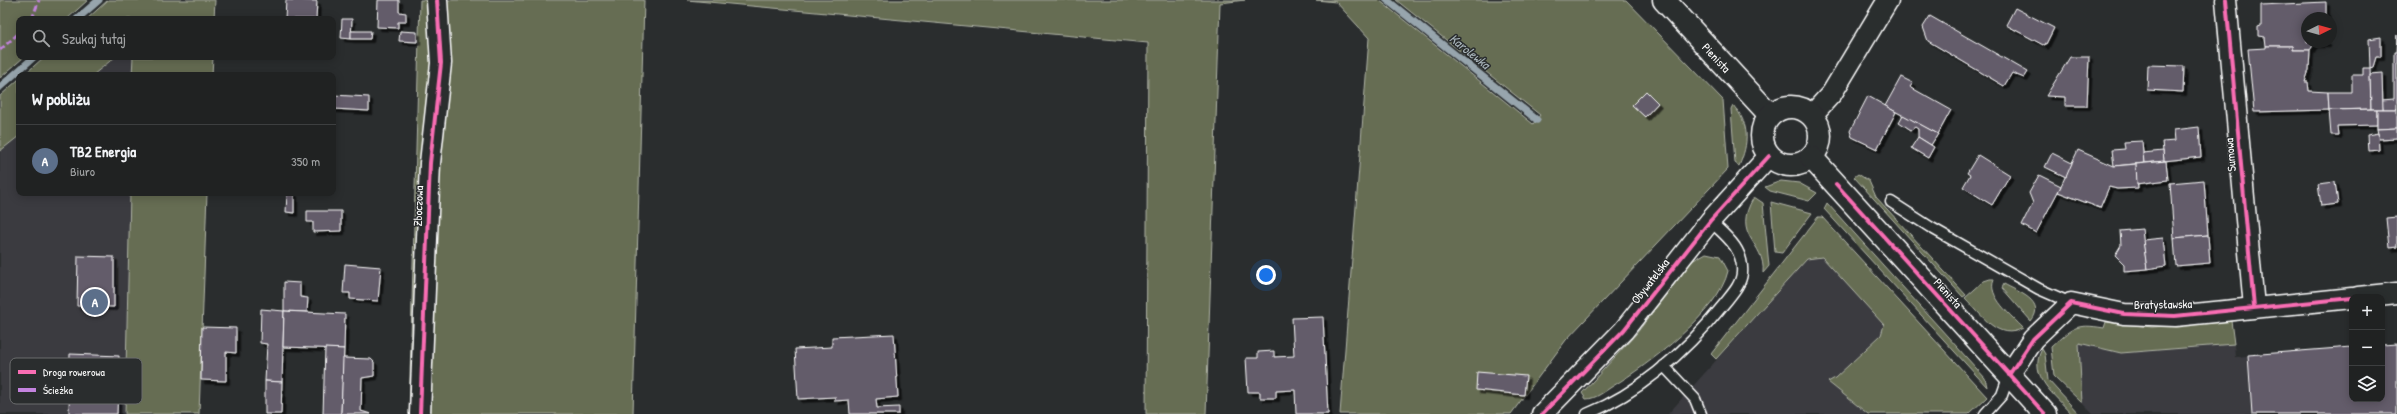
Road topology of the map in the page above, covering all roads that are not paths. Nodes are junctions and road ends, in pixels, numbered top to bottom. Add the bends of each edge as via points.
1 (437, 0) edge
2 (1664, 0) edge
3 (1888, 0) edge
4 (2226, 0) edge
5 (1770, 114) junction
6 (1812, 116) junction
7 (1769, 156) junction
8 (1811, 157) junction
9 (1891, 202) dead end
10 (1710, 221) junction
11 (2397, 293) edge
12 (2385, 294) edge
13 (2349, 298) edge
14 (2071, 303) junction
15 (2254, 308) junction
16 (1664, 366) junction
17 (2009, 375) junction
18 (420, 414) edge
19 (1542, 414) edge
20 (1587, 414) edge
21 (1701, 414) edge
22 (1985, 414) edge
23 (2045, 414) edge

1 - 18 street, Zboczowa via 441,63 430,163
2 - 5 street, Pienista
3 - 6 street via 1835,88
4 - 15 street, Sumowa
5 - 6 street via 1778,109 1796,107
5 - 7 street via 1762,130 1762,140
6 - 8 street via 1820,132 1816,150
7 - 8 street via 1776,162 1790,165
7 - 10 street, Obywatelska
8 - 17 street, Pienista
9 - 14 lane via 2039,289
10 - 16 lane via 1734,243 1738,251 1742,262 1739,285 1713,318
10 - 19 street, Obywatelska via 1624,330
11 - 12 street
13 - 15 street, Bratysławska
14 - 15 street, Bratysławska via 2124,314 2152,316
14 - 17 street via 2033,339
16 - 20 lane via 1635,387
16 - 21 lane via 1695,399
17 - 22 lane via 2002,395
17 - 23 street, Pienista

